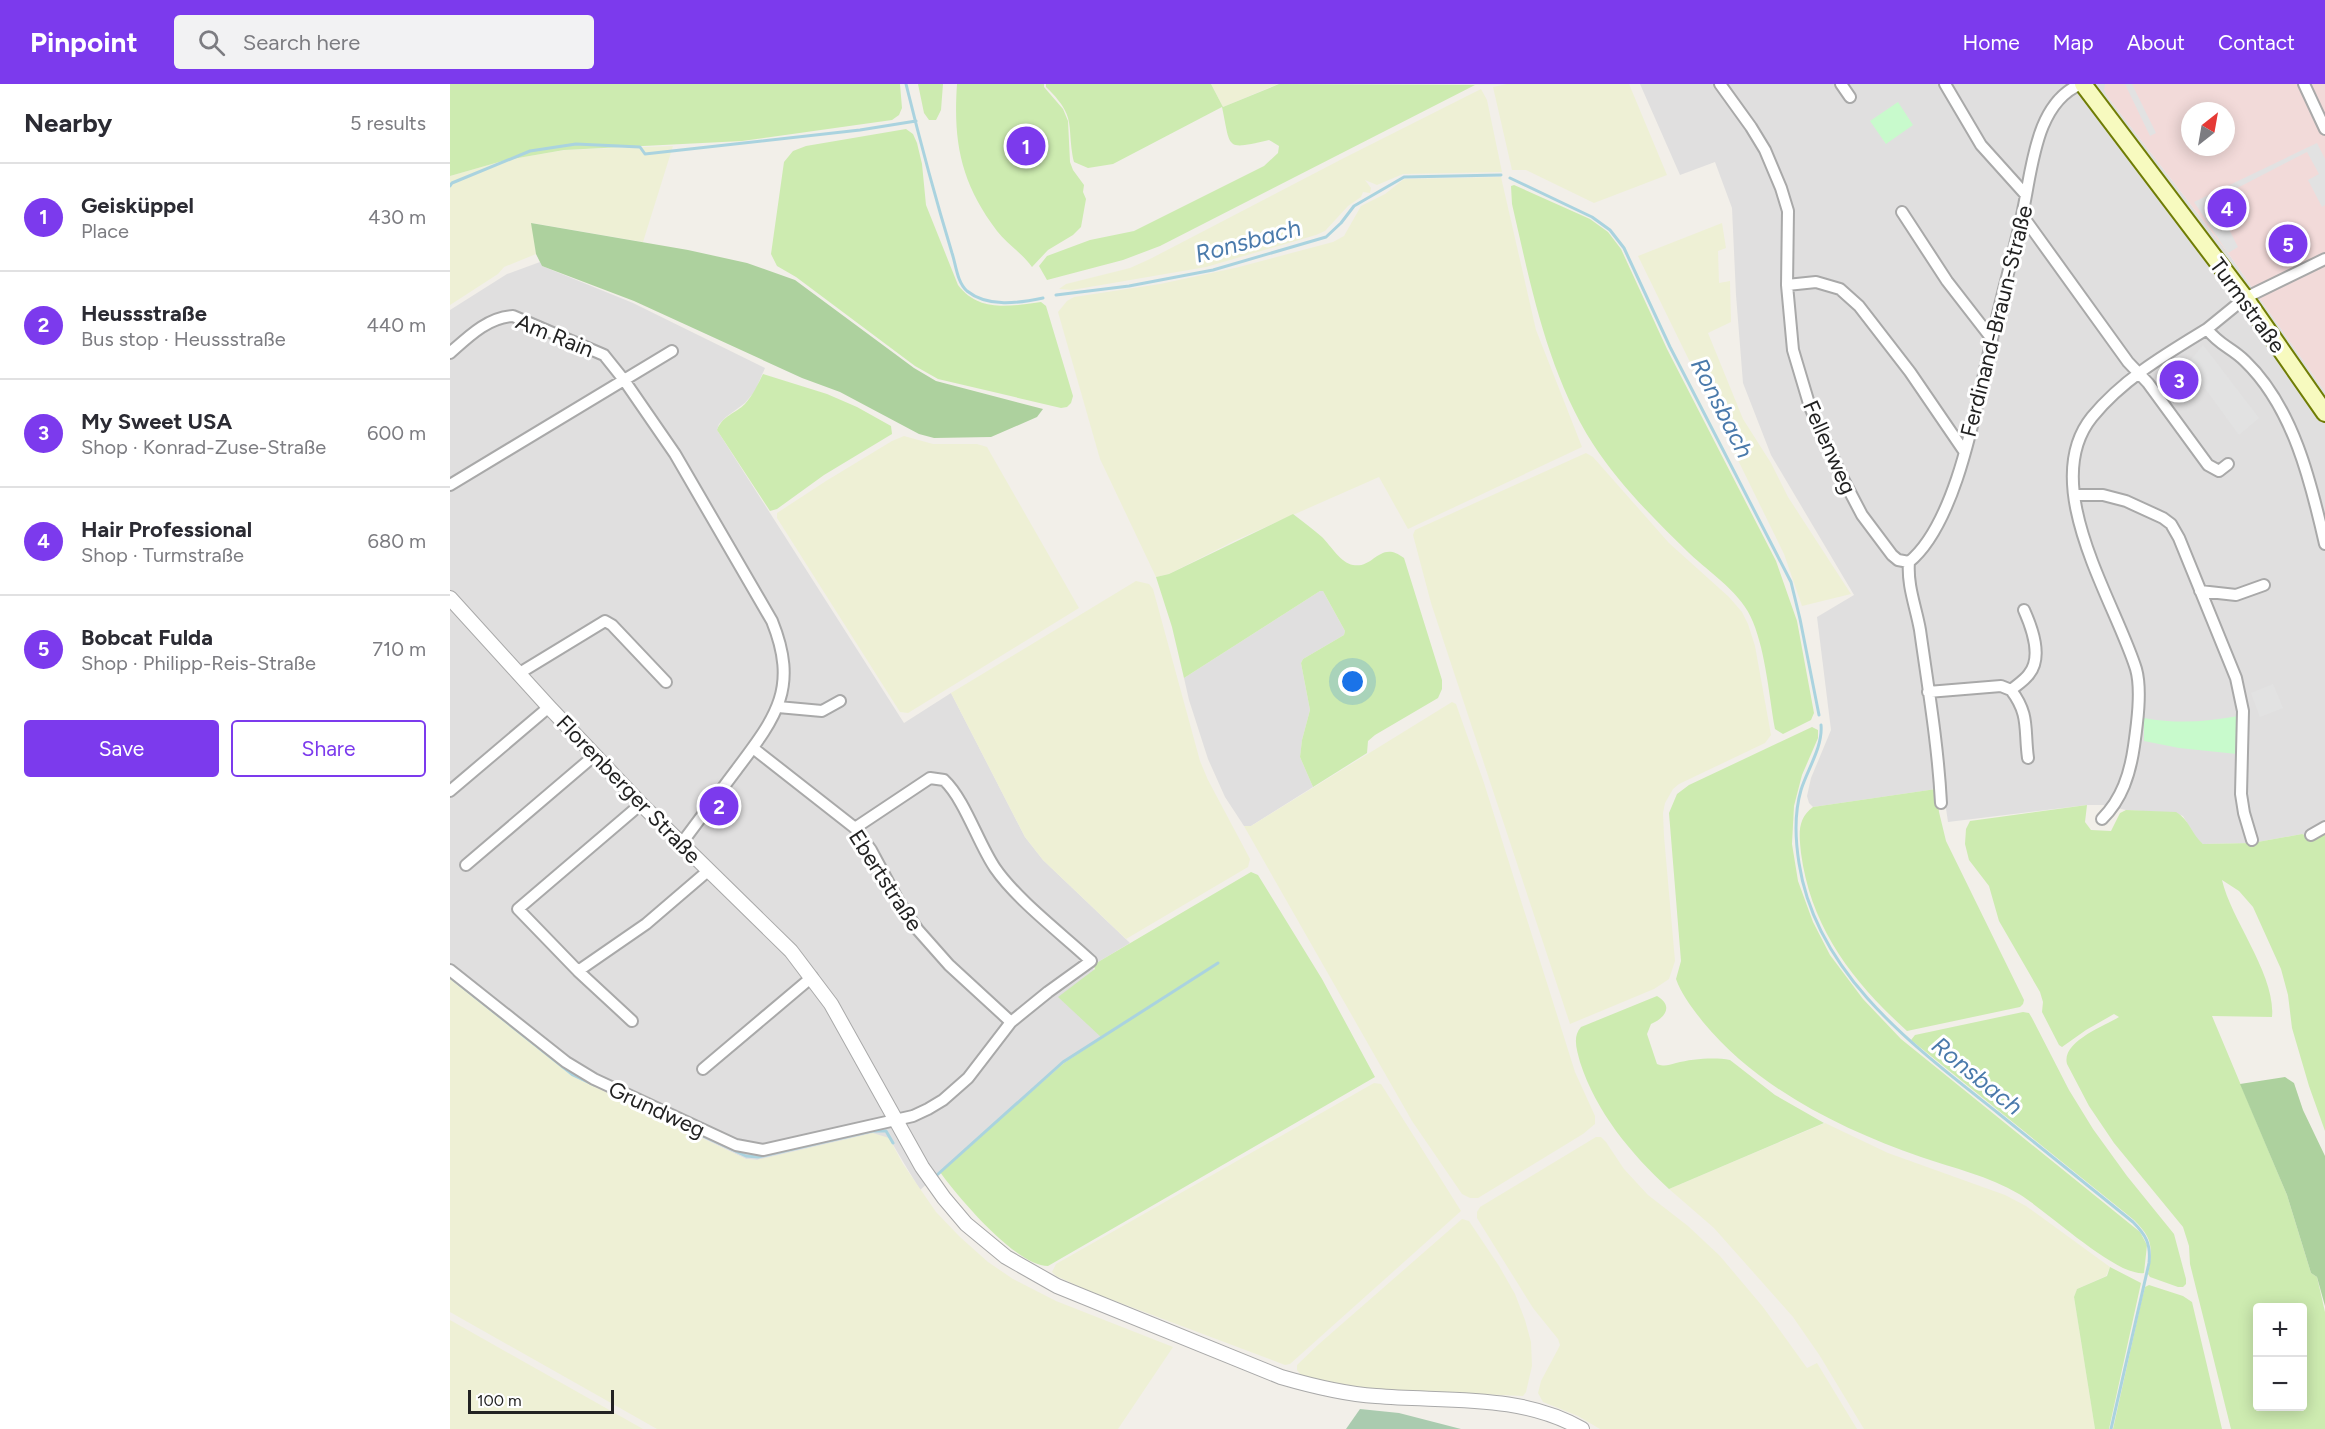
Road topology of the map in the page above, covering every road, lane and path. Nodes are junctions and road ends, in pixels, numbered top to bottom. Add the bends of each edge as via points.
1 (1720, 84) edge
2 (1841, 84) edge
3 (1945, 84) edge
4 (2082, 84) edge
5 (2304, 84) edge
6 (1850, 97) dead end
7 (2325, 129) edge
8 (2026, 195) junction
9 (1902, 212) dead end
10 (2022, 215) junction
11 (2325, 258) edge
12 (1787, 285) junction
13 (2245, 298) junction
14 (2207, 329) junction
15 (1992, 339) junction
16 (672, 351) dead end
17 (450, 353) edge
18 (2138, 373) junction
19 (624, 380) junction
20 (2325, 413) edge
21 (1964, 451) junction
22 (2228, 464) dead end
23 (450, 485) edge
24 (2074, 495) junction
25 (2325, 544) edge
26 (1909, 562) junction
27 (2264, 585) dead end
28 (2200, 591) junction
29 (450, 598) edge
30 (2024, 610) dead end
31 (518, 674) junction
32 (666, 682) dead end
33 (2011, 690) junction
34 (1928, 692) junction
35 (840, 701) dead end
36 (549, 707) junction
37 (778, 707) junction
38 (753, 748) junction
39 (595, 755) junction
40 (2028, 758) dead end
41 (451, 790) edge
42 (1941, 803) dead end
43 (641, 804) junction
44 (2102, 819) dead end
45 (2325, 827) edge
46 (855, 828) junction
47 (2311, 835) dead end
48 (2252, 840) dead end
49 (681, 844) junction
50 (466, 865) dead end
51 (709, 870) junction
52 (450, 970) edge
53 (578, 971) junction
54 (812, 977) junction
55 (632, 1021) dead end
56 (1011, 1022) junction
57 (703, 1068) dead end
58 (895, 1120) junction
59 (1582, 1429) edge

1 - 12 street, Fellenweg via 1760,142 1781,188 1788,211
2 - 6 street
3 - 8 street via 1981,145
4 - 8 street, Ferdinand-Braun-Straße via 2059,99 2050,112 2038,141
4 - 13 main road, Turmstraße
5 - 7 street
8 - 10 street, Ferdinand-Braun-Straße
9 - 15 street via 1947,281
10 - 15 street, Ferdinand-Braun-Straße
10 - 18 street
11 - 13 street
12 - 21 street via 1815,282 1840,289 1859,306
12 - 26 street, Fellenweg via 1793,350 1814,416 1862,515 1892,555
13 - 14 street
13 - 20 main road, Turmstraße
14 - 18 street
14 - 25 street via 2217,342 2245,360 2280,411 2304,466
15 - 21 street, Ferdinand-Braun-Straße
16 - 19 street, Am Rain
17 - 19 street, Am Rain via 478,329 502,316 513,316 603,355
18 - 22 street via 2208,465 2219,471
18 - 24 street via 2091,418 2079,442 2073,471
19 - 23 street, Am Rain
19 - 37 street via 675,454 772,621 783,659 783,690
21 - 26 street, Ferdinand-Braun-Straße via 1940,520 1926,545
24 - 28 street via 2103,495 2126,501 2171,524
24 - 44 street via 2080,528 2137,672 2137,724 2131,767 2115,806
26 - 34 street via 1909,586
27 - 28 street via 2236,595
28 - 48 street via 2236,678 2243,711 2241,794
29 - 31 street, Florenberger Straße
30 - 33 street via 2032,629 2036,658 2030,673
31 - 32 street via 605,621
31 - 36 street, Florenberger Straße
33 - 34 street via 2001,686
33 - 40 street via 2025,713
34 - 42 street
35 - 37 street via 822,711
36 - 39 street, Florenberger Straße
36 - 41 street
37 - 38 street
38 - 46 street, Ebertstraße
38 - 49 street
39 - 43 street, Florenberger Straße
39 - 50 street
43 - 49 street, Florenberger Straße
43 - 53 street via 518,909
45 - 47 street
46 - 56 street, Ebertstraße via 918,930 949,965
46 - 56 street, Grundweg via 930,778 949,785 997,870 1090,962
49 - 51 street, Florenberger Straße
51 - 53 street via 646,924
51 - 54 street, Florenberger Straße via 776,933
52 - 58 street, Grundweg via 566,1062 744,1148 773,1149
53 - 55 street
54 - 57 street
54 - 58 street, Florenberger Straße
56 - 58 street, Grundweg via 968,1078 943,1100 913,1116
58 - 59 street, Florenberger Straße via 944,1198 979,1235 1022,1267 1080,1296 1308,1385 1367,1396 1516,1406 1552,1415

